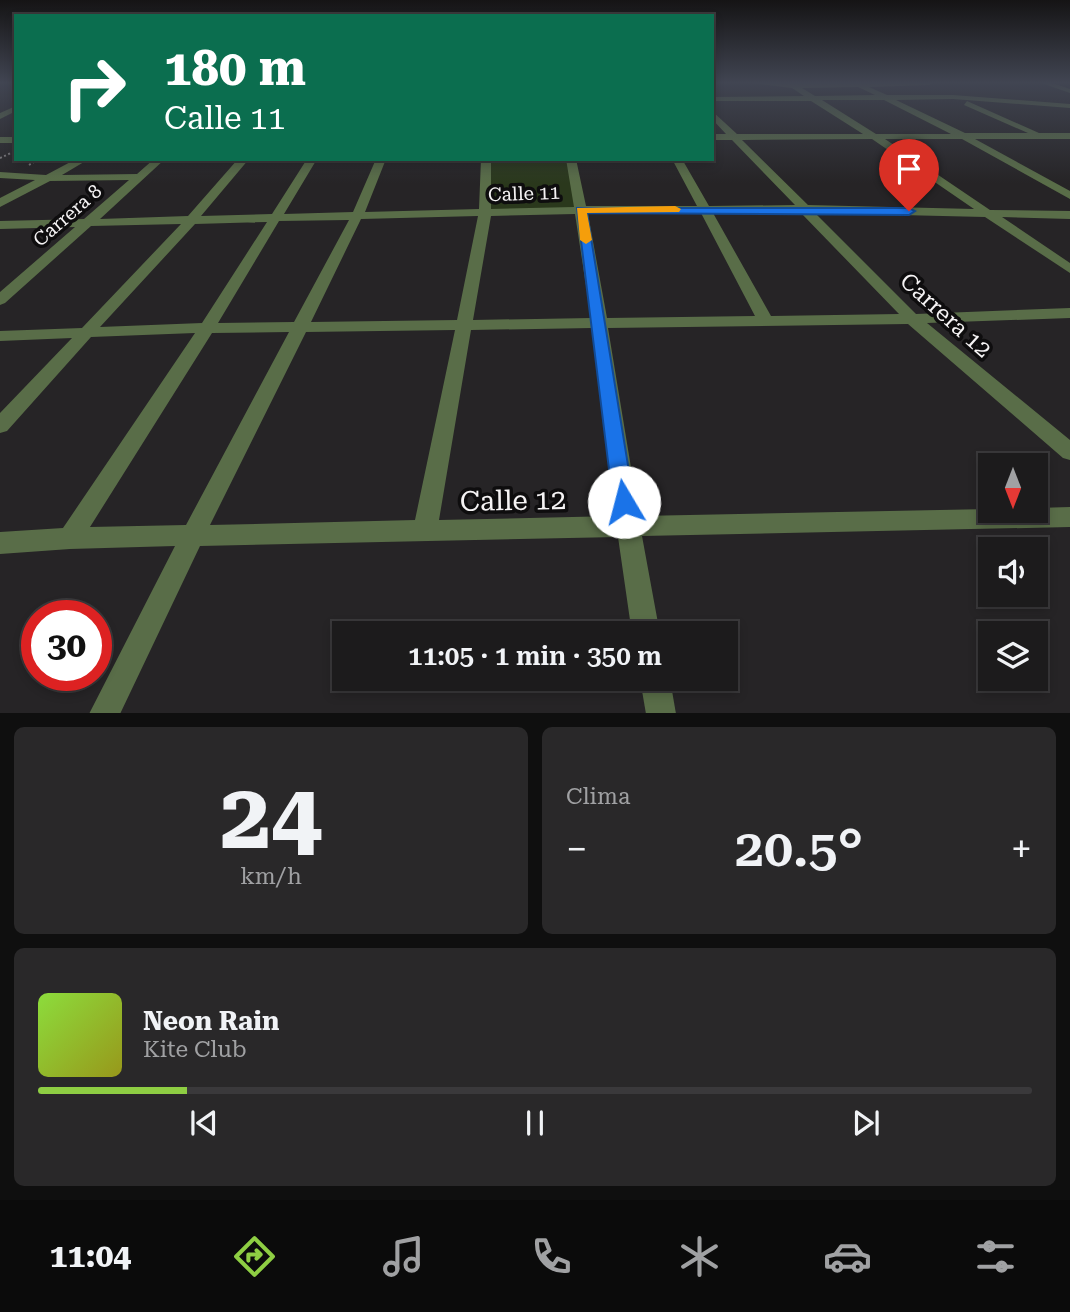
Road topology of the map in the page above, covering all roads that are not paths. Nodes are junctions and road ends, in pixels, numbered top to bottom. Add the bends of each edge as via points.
1 (714, 116) edge
2 (843, 116) edge
3 (923, 116) edge
4 (997, 116) edge
5 (963, 136) junction
6 (1070, 136) edge
7 (714, 137) edge
8 (736, 137) junction
9 (875, 137) junction
10 (1044, 137) junction
11 (1070, 148) edge
12 (80, 161) edge
13 (158, 161) edge
14 (242, 161) edge
15 (311, 161) edge
16 (380, 161) edge
17 (486, 161) edge
18 (571, 161) edge
19 (678, 161) edge
20 (2, 177) edge
21 (140, 177) junction
22 (48, 178) junction
23 (1070, 196) edge
24 (0, 203) edge
25 (704, 209) junction
26 (806, 209) junction
27 (581, 210) junction
28 (485, 213) junction
29 (986, 213) junction
30 (1070, 215) edge
31 (357, 216) junction
32 (276, 218) junction
33 (193, 220) junction
34 (87, 223) junction
35 (0, 225) edge
36 (1070, 269) edge
37 (0, 300) edge
38 (1070, 313) edge
39 (765, 319) junction
40 (912, 319) junction
41 (598, 322) junction
42 (463, 323) junction
43 (301, 327) junction
44 (207, 328) junction
45 (83, 334) junction
46 (0, 336) edge
47 (0, 426) edge
48 (1070, 452) edge
49 (1070, 517) edge
50 (627, 528) junction
51 (425, 531) junction
52 (192, 537) junction
53 (70, 538) junction
54 (0, 542) edge
55 (644, 621) edge
56 (657, 691) edge
57 (104, 713) edge
58 (661, 713) edge

1 - 8 street, Carrera 12
2 - 9 street
3 - 5 street
4 - 10 street
5 - 9 street
5 - 10 street
5 - 23 street
6 - 10 street
7 - 8 street
8 - 9 street
8 - 26 street, Carrera 12
9 - 29 street
10 - 11 street
12 - 22 street
13 - 21 street, Carrera 8
14 - 33 street
15 - 32 street
16 - 31 street
17 - 28 street
18 - 27 street
19 - 25 street
20 - 22 street
21 - 22 street
21 - 34 street, Carrera 8
22 - 24 street
25 - 26 street, Calle 11
25 - 27 street, Calle 11
25 - 39 street
26 - 29 street, Calle 11
26 - 40 street, Carrera 12
27 - 28 street, Calle 11
27 - 41 street
28 - 31 street, Calle 11
28 - 42 street
29 - 30 street, Calle 11
29 - 36 street
31 - 32 street, Calle 11
31 - 43 street
32 - 33 street, Calle 11
32 - 44 street
33 - 34 street, Calle 11
33 - 45 street
34 - 35 street, Calle 11
34 - 37 street, Carrera 8
38 - 40 street
39 - 40 street
39 - 41 street
40 - 48 street, Carrera 12
41 - 42 street
41 - 50 street
42 - 43 street
42 - 51 street
43 - 44 street
43 - 52 street
44 - 45 street
44 - 53 street
45 - 46 street
45 - 47 street
49 - 50 street, Calle 12
50 - 51 street, Calle 12
50 - 55 street
51 - 52 street, Calle 12
52 - 53 street, Calle 12
52 - 57 street
53 - 54 street, Calle 12
56 - 58 street

